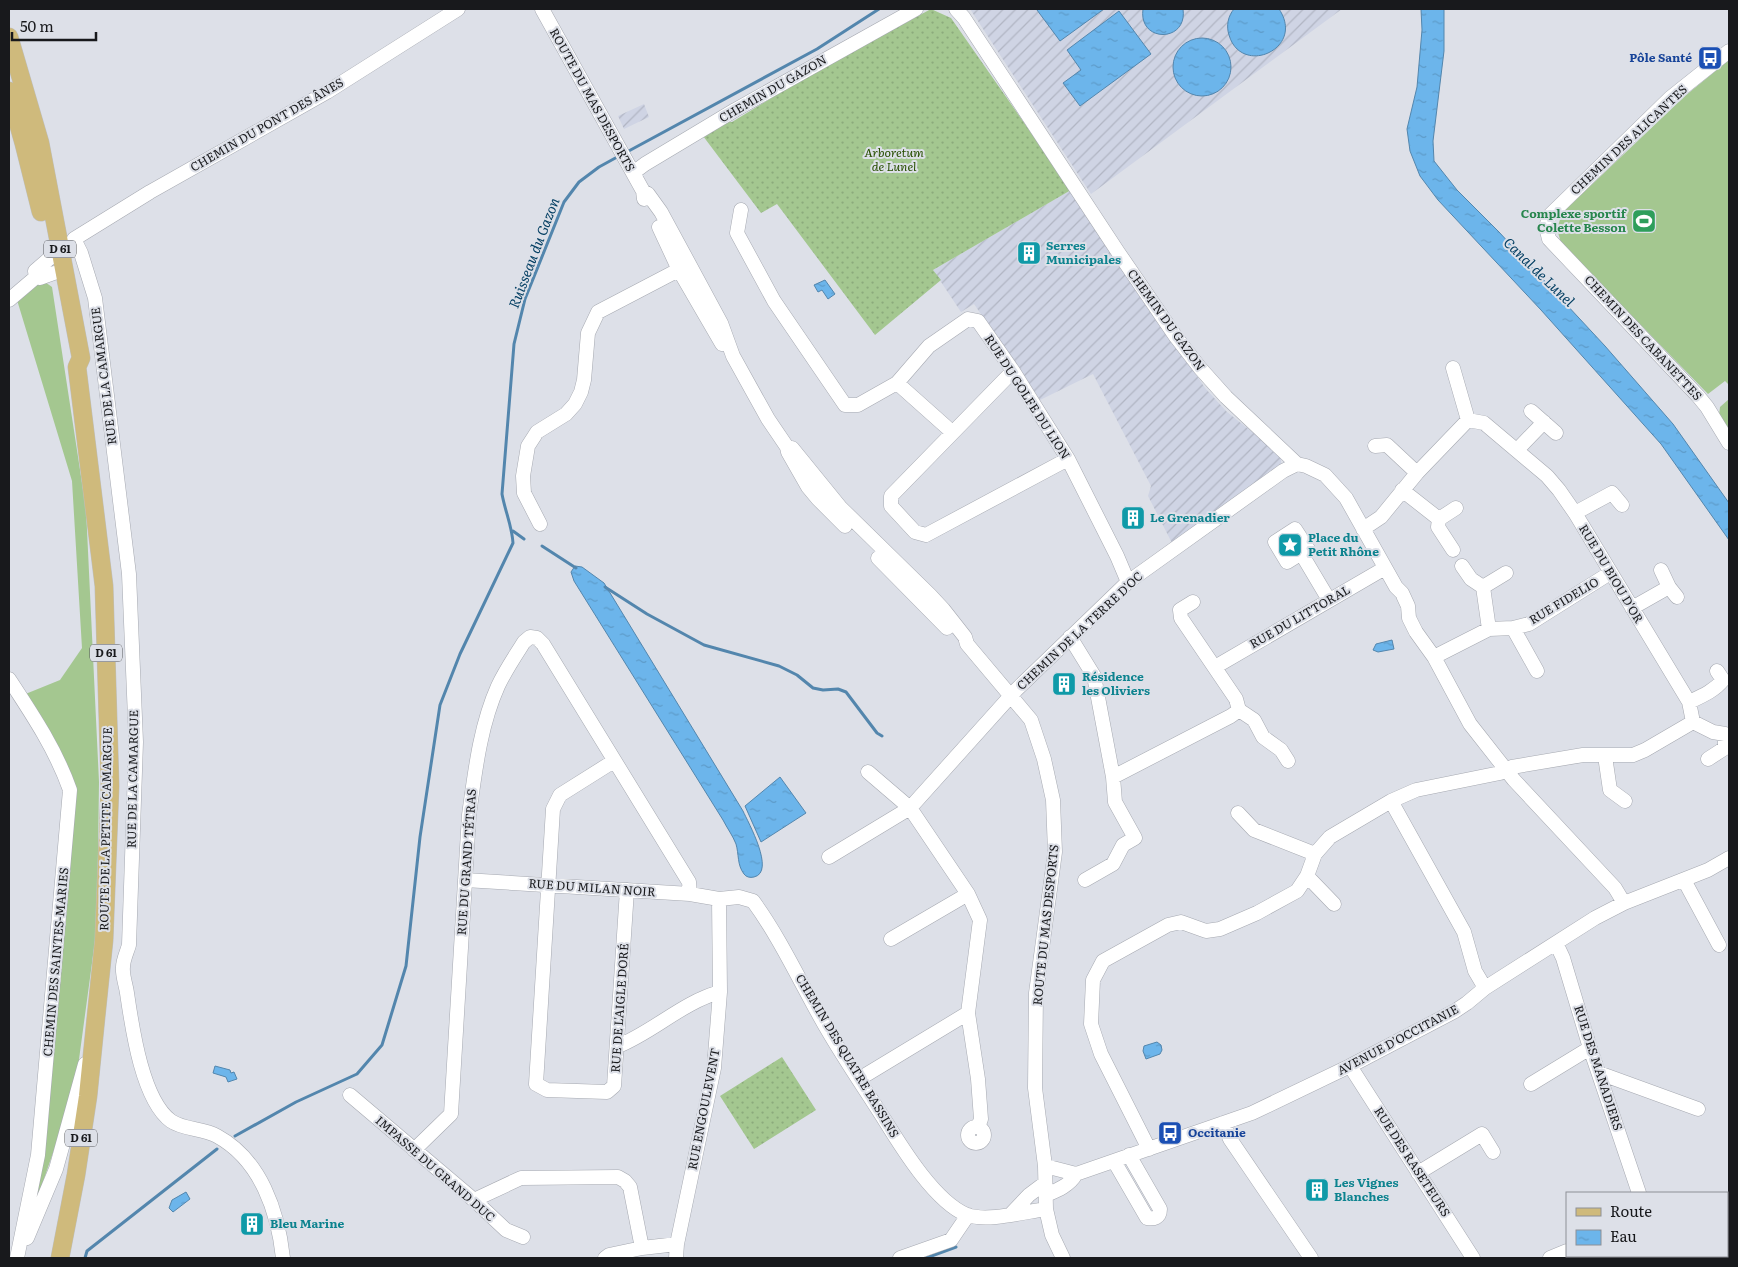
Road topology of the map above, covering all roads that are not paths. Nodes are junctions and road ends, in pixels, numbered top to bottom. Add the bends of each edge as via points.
1 (458, 9) edge
2 (542, 9) edge
3 (916, 9) edge
4 (956, 9) edge
5 (9, 37) edge
6 (1729, 51) edge
7 (9, 91) edge
8 (631, 169) junction
9 (741, 210) dead end
10 (59, 239) junction
11 (1549, 239) joint
12 (57, 264) junction
13 (684, 267) junction
14 (9, 300) edge
15 (1453, 368) dead end
16 (1013, 371) junction
17 (897, 383) junction
18 (1531, 411) dead end
19 (1468, 420) junction
20 (1544, 422) junction
21 (952, 432) junction
22 (1556, 433) dead end
23 (1729, 443) edge
24 (1376, 446) dead end
25 (1517, 450) junction
26 (1068, 459) junction
27 (1297, 464) junction
28 (1417, 473) junction
29 (1402, 490) junction
30 (1622, 505) dead end
31 (1456, 508) dead end
32 (1575, 514) junction
33 (1439, 519) junction
34 (540, 524) dead end
35 (1363, 529) junction
36 (1452, 550) dead end
37 (1301, 553) dead end
38 (1462, 566) dead end
39 (1385, 568) junction
40 (1661, 570) dead end
41 (1506, 573) dead end
42 (1610, 573) junction
43 (1128, 582) junction
44 (1483, 586) junction
45 (1330, 600) junction
46 (1193, 602) dead end
47 (1632, 608) junction
48 (1513, 628) junction
49 (1489, 629) junction
50 (1070, 637) junction
51 (1434, 657) junction
52 (1215, 667) junction
53 (1537, 671) dead end
54 (1717, 671) dead end
55 (9, 679) edge
56 (1011, 696) junction
57 (1689, 702) junction
58 (1239, 710) junction
59 (1693, 722) junction
60 (1605, 756) junction
61 (1708, 759) dead end
62 (614, 761) junction
63 (1288, 761) dead end
64 (1506, 770) junction
65 (868, 772) dead end
66 (1113, 777) junction
67 (1392, 801) junction
68 (1625, 801) dead end
69 (910, 808) junction
70 (1238, 813) dead end
71 (1314, 854) junction
72 (829, 857) dead end
73 (1729, 858) edge
74 (1307, 876) junction
75 (465, 880) junction
76 (1085, 880) dead end
77 (1684, 880) junction
78 (547, 885) junction
79 (627, 890) junction
80 (690, 894) junction
81 (968, 894) junction
82 (719, 899) junction
83 (1624, 903) junction
84 (1334, 904) dead end
85 (891, 939) dead end
86 (1556, 943) junction
87 (1719, 944) dead end
88 (1485, 988) junction
89 (720, 992) junction
90 (968, 1013) junction
91 (96, 1017) junction
92 (618, 1046) junction
93 (1590, 1048) junction
94 (1350, 1066) junction
95 (1599, 1073) junction
96 (858, 1079) junction
97 (1531, 1084) dead end
98 (350, 1095) dead end
99 (1698, 1109) dead end
100 (1223, 1123) junction
101 (978, 1127) dead end
102 (1149, 1149) junction
103 (414, 1150) junction
104 (1493, 1152) dead end
105 (1129, 1155) junction
106 (1114, 1160) junction
107 (1045, 1166) junction
108 (1418, 1173) junction
109 (1076, 1174) junction
110 (1639, 1192) edge
111 (1046, 1196) junction
112 (474, 1200) junction
113 (1012, 1214) junction
114 (968, 1215) junction
115 (523, 1237) dead end
116 (676, 1244) junction
117 (642, 1248) junction
118 (1566, 1251) edge
119 (18, 1258) edge
120 (60, 1258) edge
121 (283, 1258) edge
122 (605, 1258) edge
123 (676, 1258) edge
124 (900, 1258) edge
125 (1063, 1258) edge
126 (1311, 1258) edge
127 (1474, 1258) edge
128 (1550, 1258) edge

1 - 10 street, CHEMIN DU PONT DES ÂNES via 334,88 150,192
2 - 8 street, ROUTE DU MAS DESPORTS
3 - 8 street, CHEMIN DU GAZON
4 - 27 street, CHEMIN DU GAZON via 1176,337 1226,397
5 - 10 main road, ROUTE DE LA PETITE CAMARGUE / D 61 via 40,143
6 - 11 street, CHEMIN DES ALICANTES via 1670,98 1550,215 1546,227
7 - 10 main road, ROUTE DE LA PETITE CAMARGUE / D 61 via 33,178
8 - 13 street, ROUTE DU MAS DESPORTS via 643,191 642,196
9 - 17 street, RUE DU GOLFE DU LION via 737,233 774,300 845,405 858,405
10 - 12 main road, ROUTE DE LA PETITE CAMARGUE / D 61
10 - 121 street, RUE DE LA CAMARGUE via 84,261 95,298 128,574 136,742 129,945 123,967 132,1029 152,1097 170,1120 216,1135 244,1156 264,1183 277,1224
11 - 23 street, CHEMIN DES CABANETTES via 1698,396
12 - 14 street via 40,278 36,276
12 - 91 main road, ROUTE DE LA PETITE CAMARGUE / D 61 via 71,362 77,367 104,586 109,796 104,940
13 - 34 street via 598,312 588,333 584,380 575,404 566,414 537,432 528,446 524,493
13 - 56 street, ROUTE DU MAS DESPORTS via 724,347 733,356 788,452 812,483 824,506 915,587
15 - 19 street
16 - 17 street, RUE DU GOLFE DU LION via 978,321 968,319 929,346
16 - 21 street
16 - 26 street, RUE DU GOLFE DU LION
17 - 21 street
18 - 20 street
19 - 25 street, RUE DU BIOU D'OR via 1484,423
19 - 28 street
20 - 22 street
20 - 25 street
21 - 26 street via 891,496 891,506 916,532 926,535
24 - 28 street via 1387,445
25 - 32 street, RUE DU BIOU D'OR via 1547,476
26 - 43 street, RUE DU GOLFE DU LION
27 - 35 street via 1326,475 1346,498
27 - 43 street, CHEMIN DE LA TERRE D'OC
28 - 29 street
29 - 33 street
29 - 35 street via 1381,517
30 - 32 street via 1612,493
31 - 33 street
32 - 42 street, RUE DU BIOU D'OR
33 - 36 street via 1438,527
35 - 39 street
37 - 45 street
38 - 44 street via 1471,579
39 - 45 street, RUE DU LITTORAL
39 - 51 street via 1405,599 1416,632
40 - 47 street via 1673,592
41 - 44 street
42 - 47 street, RUE DU BIOU D'OR
42 - 48 street, RUE FIDELIO via 1529,624
43 - 50 street, CHEMIN DE LA TERRE D'OC
44 - 49 street
45 - 52 street, RUE DU LITTORAL
46 - 52 street via 1180,610 1181,618
47 - 57 street, RUE DU BIOU D'OR
48 - 49 street, RUE FIDELIO
48 - 53 street
49 - 51 street, RUE FIDELIO
50 - 56 street, CHEMIN DE LA TERRE D'OC
50 - 66 street via 1094,676
51 - 64 street via 1470,724
52 - 58 street via 1236,698
54 - 57 street via 1723,680 1719,685
55 - 119 street, CHEMIN DES SAINTES-MARIES via 55,756 70,790 38,1155
56 - 69 street, CHEMIN DE LA TERRE D'OC
56 - 107 street, ROUTE DU MAS DESPORTS via 1031,720 1054,800 1055,852 1036,993 1035,1088
57 - 59 street, RUE DU BIOU D'OR
58 - 63 street via 1254,720 1263,736 1281,750
58 - 66 street
59 - 60 street via 1633,755
59 - 61 street via 1725,734 1725,748
60 - 64 street via 1582,756
60 - 68 street via 1610,790
62 - 75 street, RUE DU GRAND TÉTRAS via 543,644 537,638 524,642 499,684 486,723 473,788
62 - 78 street via 560,795 553,809
62 - 80 street, RUE DU GRAND TÉTRAS via 689,882
64 - 67 street via 1416,790
64 - 83 street via 1615,888
65 - 69 street
66 - 76 street via 1115,802 1135,838 1123,845 1113,864
67 - 71 street via 1330,837
67 - 88 street via 1464,932 1475,971
69 - 72 street, CHEMIN DE LA TERRE D'OC
69 - 81 street
70 - 71 street via 1254,830
71 - 74 street
73 - 77 street, AVENUE D'OCCITANIE
74 - 84 street
74 - 102 street via 1297,891 1220,929 1206,931 1180,922 1168,925 1103,961 1093,980 1091,1024 1100,1054
75 - 78 street, RUE DU MILAN NOIR
75 - 103 street, RUE DU GRAND TÉTRAS via 451,1114
77 - 83 street, AVENUE D'OCCITANIE
77 - 87 street
78 - 79 street, RUE DU MILAN NOIR
78 - 92 street, RUE DE L'AIGLE DORÉ via 536,1084 547,1090 607,1092 614,1086
79 - 80 street, RUE DU MILAN NOIR
79 - 92 street, RUE DE L'AIGLE DORÉ
80 - 82 street, RUE DU MILAN NOIR
81 - 85 street
81 - 90 street via 980,920
82 - 89 street, RUE ENGOULEVENT
82 - 96 street, CHEMIN DES QUATRE BASSINS via 739,897 753,901
83 - 86 street, AVENUE D'OCCITANIE
86 - 88 street, AVENUE D'OCCITANIE
86 - 93 street, RUE DES MANADIERS
88 - 94 street, AVENUE D'OCCITANIE via 1455,1011
89 - 92 street via 706,996 635,1040
89 - 116 street, RUE ENGOULEVENT via 714,1068
90 - 96 street
90 - 101 street via 978,1079 981,1119
91 - 119 street via 56,1170
91 - 120 main road, ROUTE DE LA PETITE CAMARGUE / D 61 via 76,1175
93 - 95 street, RUE DES MANADIERS
93 - 97 street
94 - 100 street, AVENUE D'OCCITANIE via 1252,1113
94 - 108 street, RUE DES RASETEURS
95 - 99 street
95 - 110 street, RUE DES MANADIERS
96 - 114 street, CHEMIN DES QUATRE BASSINS via 924,1177 949,1204
98 - 103 street, IMPASSE DU GRAND DUC
100 - 102 street, AVENUE D'OCCITANIE
100 - 126 street via 1230,1139
102 - 105 street, AVENUE D'OCCITANIE
103 - 112 street, IMPASSE DU GRAND DUC
104 - 108 street via 1482,1134
105 - 106 street, AVENUE D'OCCITANIE
105 - 106 street via 1160,1209 1158,1217 1147,1218
106 - 109 street, AVENUE D'OCCITANIE
107 - 109 street
107 - 111 street, ROUTE DU MAS DESPORTS
108 - 127 street, RUE DES RASETEURS
109 - 111 street, AVENUE D'OCCITANIE via 1072,1181
111 - 113 street, CHEMIN DES QUATRE BASSINS
111 - 113 street via 1029,1195
111 - 125 street, ROUTE DU MAS DESPORTS via 1052,1235
112 - 115 street, IMPASSE DU GRAND DUC via 506,1230
112 - 117 street via 521,1178 618,1177 630,1187
113 - 114 street, CHEMIN DES QUATRE BASSINS via 976,1218
114 - 124 street via 951,1240
116 - 117 street
116 - 123 street, RUE ENGOULEVENT
117 - 122 street
118 - 128 street

